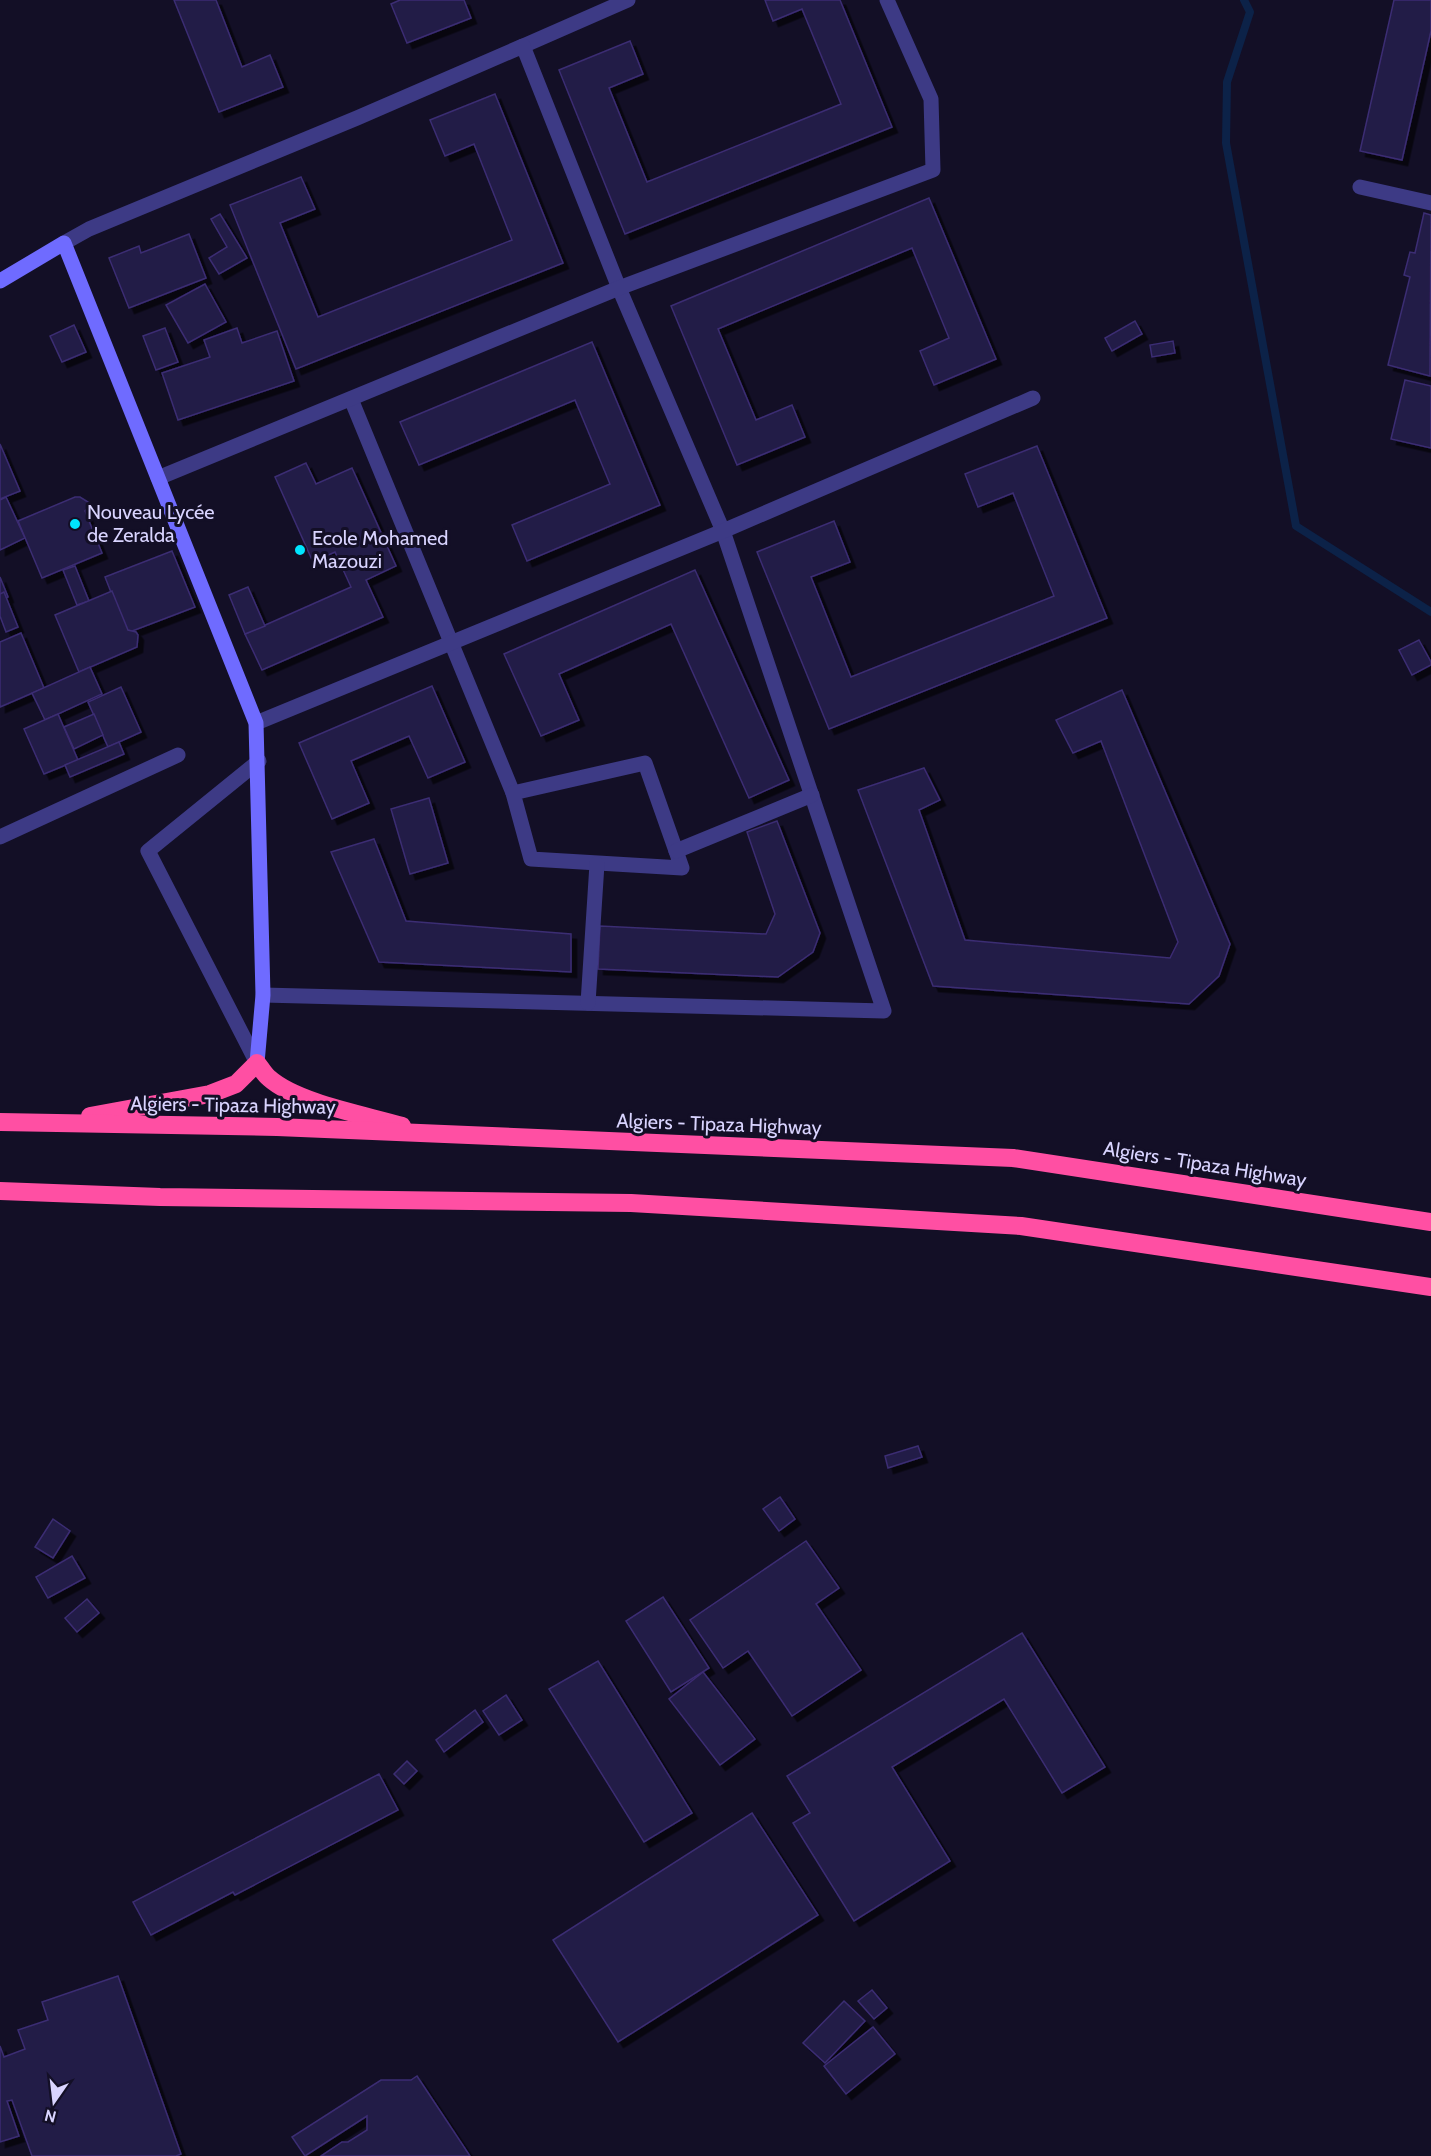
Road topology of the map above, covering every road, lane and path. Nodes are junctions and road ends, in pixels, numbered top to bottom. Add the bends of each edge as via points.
1 (628, 0) edge
2 (887, 0) edge
3 (523, 46) junction
4 (1360, 187) dead end
5 (1431, 203) edge
6 (64, 243) junction
7 (0, 281) edge
8 (619, 288) junction
9 (1033, 398) dead end
10 (351, 399) junction
11 (158, 478) junction
12 (723, 531) junction
13 (451, 643) junction
14 (256, 723) junction
15 (178, 755) dead end
16 (259, 762) junction
17 (513, 793) junction
18 (812, 795) junction
19 (0, 837) edge
20 (676, 851) junction
21 (597, 864) junction
22 (263, 995) junction
23 (588, 1003) junction
24 (257, 1063) junction
25 (0, 1122) edge
26 (49, 1124) junction
27 (433, 1134) junction
28 (0, 1191) edge
29 (1431, 1222) edge
30 (1431, 1287) edge

1 - 3 street
2 - 8 street via 931,99 933,170
3 - 6 street via 89,229
3 - 8 street
4 - 5 street
6 - 7 street
6 - 11 street
8 - 10 street
8 - 12 street
9 - 12 street
10 - 11 street
10 - 13 street
11 - 14 street
12 - 13 street
12 - 18 street
13 - 14 street
13 - 17 street
14 - 16 street
15 - 19 street
16 - 22 street
16 - 24 street via 148,851
17 - 20 street via 645,763
17 - 21 street via 531,859
18 - 20 street
18 - 23 street via 884,1011
20 - 21 street via 682,868
21 - 23 street
22 - 23 street
22 - 24 street
24 - 26 highway via 236,1084 210,1094
24 - 27 highway via 267,1077 304,1098
25 - 26 highway, Algiers - Tipaza Highway
26 - 27 highway, Algiers - Tipaza Highway
27 - 29 highway, Algiers - Tipaza Highway via 1013,1158
28 - 30 highway via 630,1203 1022,1227

